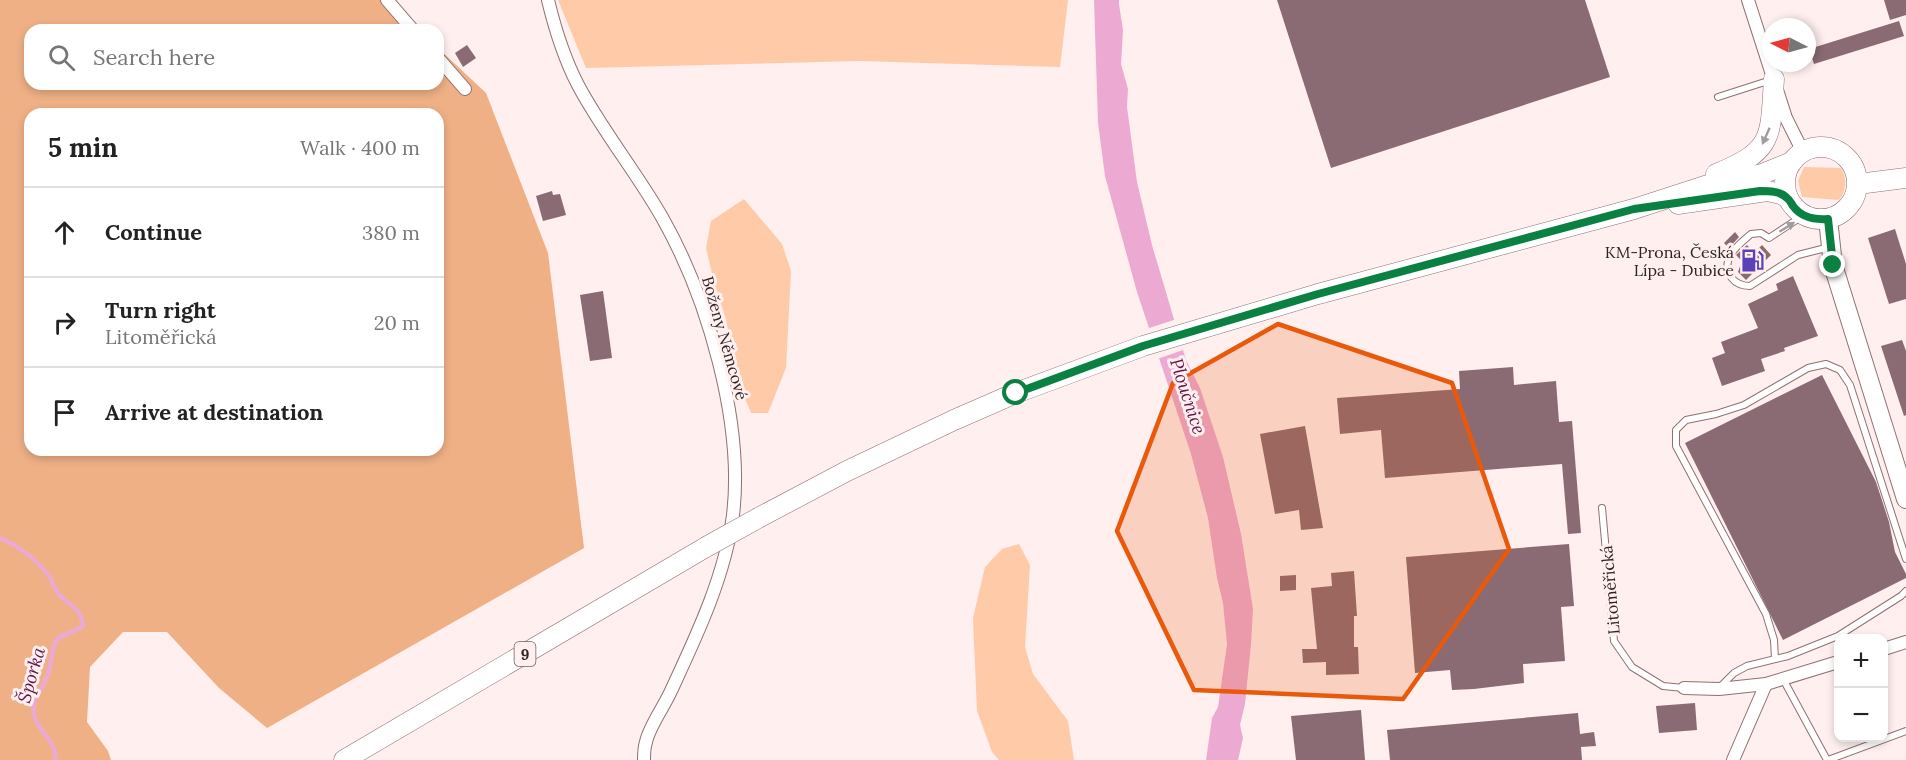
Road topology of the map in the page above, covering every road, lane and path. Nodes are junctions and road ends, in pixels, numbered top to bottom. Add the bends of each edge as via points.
1 (387, 0) edge
2 (548, 0) edge
3 (1748, 0) edge
4 (408, 24) edge
5 (444, 65) edge
6 (1774, 79) junction
7 (465, 89) dead end
8 (1718, 97) dead end
9 (1797, 157) junction
10 (1906, 178) edge
11 (1858, 184) junction
12 (1788, 198) junction
13 (1634, 209) junction
14 (1804, 215) junction
15 (1828, 219) junction
16 (1830, 247) junction
17 (1906, 499) edge
18 (1602, 508) dead end
19 (1906, 559) edge
20 (1906, 591) edge
21 (1906, 642) edge
22 (1888, 648) edge
23 (1775, 659) junction
24 (1834, 664) edge
25 (1783, 679) junction
26 (1766, 684) junction
27 (1684, 688) joint
28 (1719, 689) junction
29 (1906, 731) edge
30 (344, 760) edge
31 (644, 760) edge
32 (1733, 760) edge
33 (1828, 760) edge

1 - 4 street
2 - 31 street, Boženy Němcové via 578,85 683,256 720,371 733,443 733,515 723,564 699,628 646,740
3 - 6 street
5 - 7 street
6 - 8 lane
6 - 9 street
6 -> 13 main road via 1771,125 1757,152 1744,162
9 - 11 main road, 9 via 1817,147 1833,148 1851,162
9 - 12 main road via 1786,176
9 - 13 main road, 9 via 1771,171 1708,184
10 - 11 main road
11 - 15 main road via 1849,207
12 - 13 main road, 9 via 1760,191
12 - 14 main road
13 - 30 main road, 9, bridge via 1318,294 1143,346 932,429 706,547
14 - 15 main road
16 -> 14 lane via 1798,255 1750,286 1735,284 1729,275 1729,256 1751,234 1761,233 1769,238
15 - 16 street
16 - 17 street
18 - 27 lane, Litoměřická via 1614,641 1632,667 1663,686
19 - 23 lane via 1850,385 1840,370 1826,364 1808,368 1744,405 1686,420 1676,430 1676,447 1766,614
20 - 23 lane via 1838,636
21 - 22 street
23 - 28 lane via 1747,666
24 - 25 street, Litoměřická
25 - 26 street, Litoměřická
25 - 33 lane
26 - 28 street, Litoměřická
26 - 32 street
27 - 28 street, Litoměřická
29 - 33 lane

